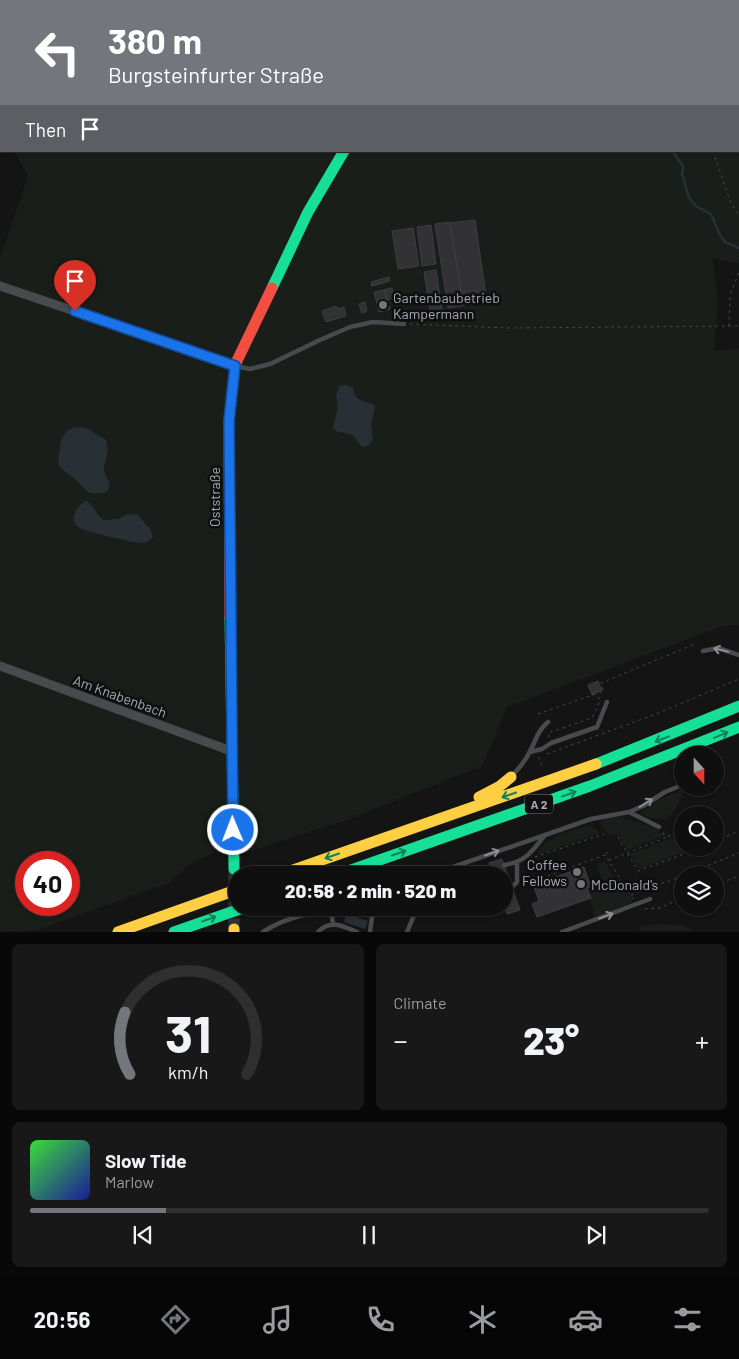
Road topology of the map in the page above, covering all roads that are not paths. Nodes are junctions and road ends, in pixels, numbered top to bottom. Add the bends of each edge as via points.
1 (343, 152) edge
2 (0, 286) edge
3 (404, 324) road end
4 (235, 366) junction
5 (704, 651) dead end
6 (739, 655) edge
7 (0, 666) edge
8 (607, 702) dead end
9 (739, 706) edge
10 (548, 722) dead end
11 (739, 727) edge
12 (231, 751) junction
13 (530, 752) junction
14 (511, 777) joint
15 (674, 788) edge
16 (629, 812) junction
17 (444, 817) junction
18 (659, 827) road end
19 (546, 834) junction
20 (517, 863) junction
21 (504, 865) dead end
22 (234, 866) tunnel mouth
23 (305, 866) edge
24 (363, 866) edge
25 (455, 866) edge
26 (513, 886) edge
27 (228, 893) edge
28 (650, 899) dead end
29 (228, 913) edge
30 (297, 916) edge
31 (332, 916) edge
32 (371, 916) edge
33 (415, 916) edge
34 (334, 924) junction
35 (118, 932) edge
36 (174, 932) edge
37 (263, 932) edge
38 (318, 932) edge
39 (357, 932) edge
40 (370, 932) edge
41 (408, 932) edge
42 (562, 932) edge

1 - 4 main road, Oststraße via 308,212
2 - 4 street
3 - 4 lane via 373,322 350,327 270,364 250,370
4 - 12 main road, Oststraße via 229,421
6 -> 5 lane via 718,648
7 - 12 street, Am Knabenbach
8 - 13 lane via 597,727
9 -> 17 main road, A 2 via 588,768
10 - 13 lane via 536,736
24 -> 11 main road, A 2 via 594,785
12 - 22 main road, Oststraße
13 - 14 lane
14 - 17 main road
16 -> 15 lane
16 - 18 lane
16 - 19 lane via 591,819
17 -> 23 main road, A 2
19 - 20 lane via 532,852
25 -> 19 lane
20 - 21 lane
20 - 26 lane via 517,882
27 - 35 main road
42 -> 28 lane
36 -> 29 main road
30 - 37 lane via 278,922
31 - 34 lane
32 - 40 lane
33 - 41 lane
34 - 38 lane
34 - 39 lane

